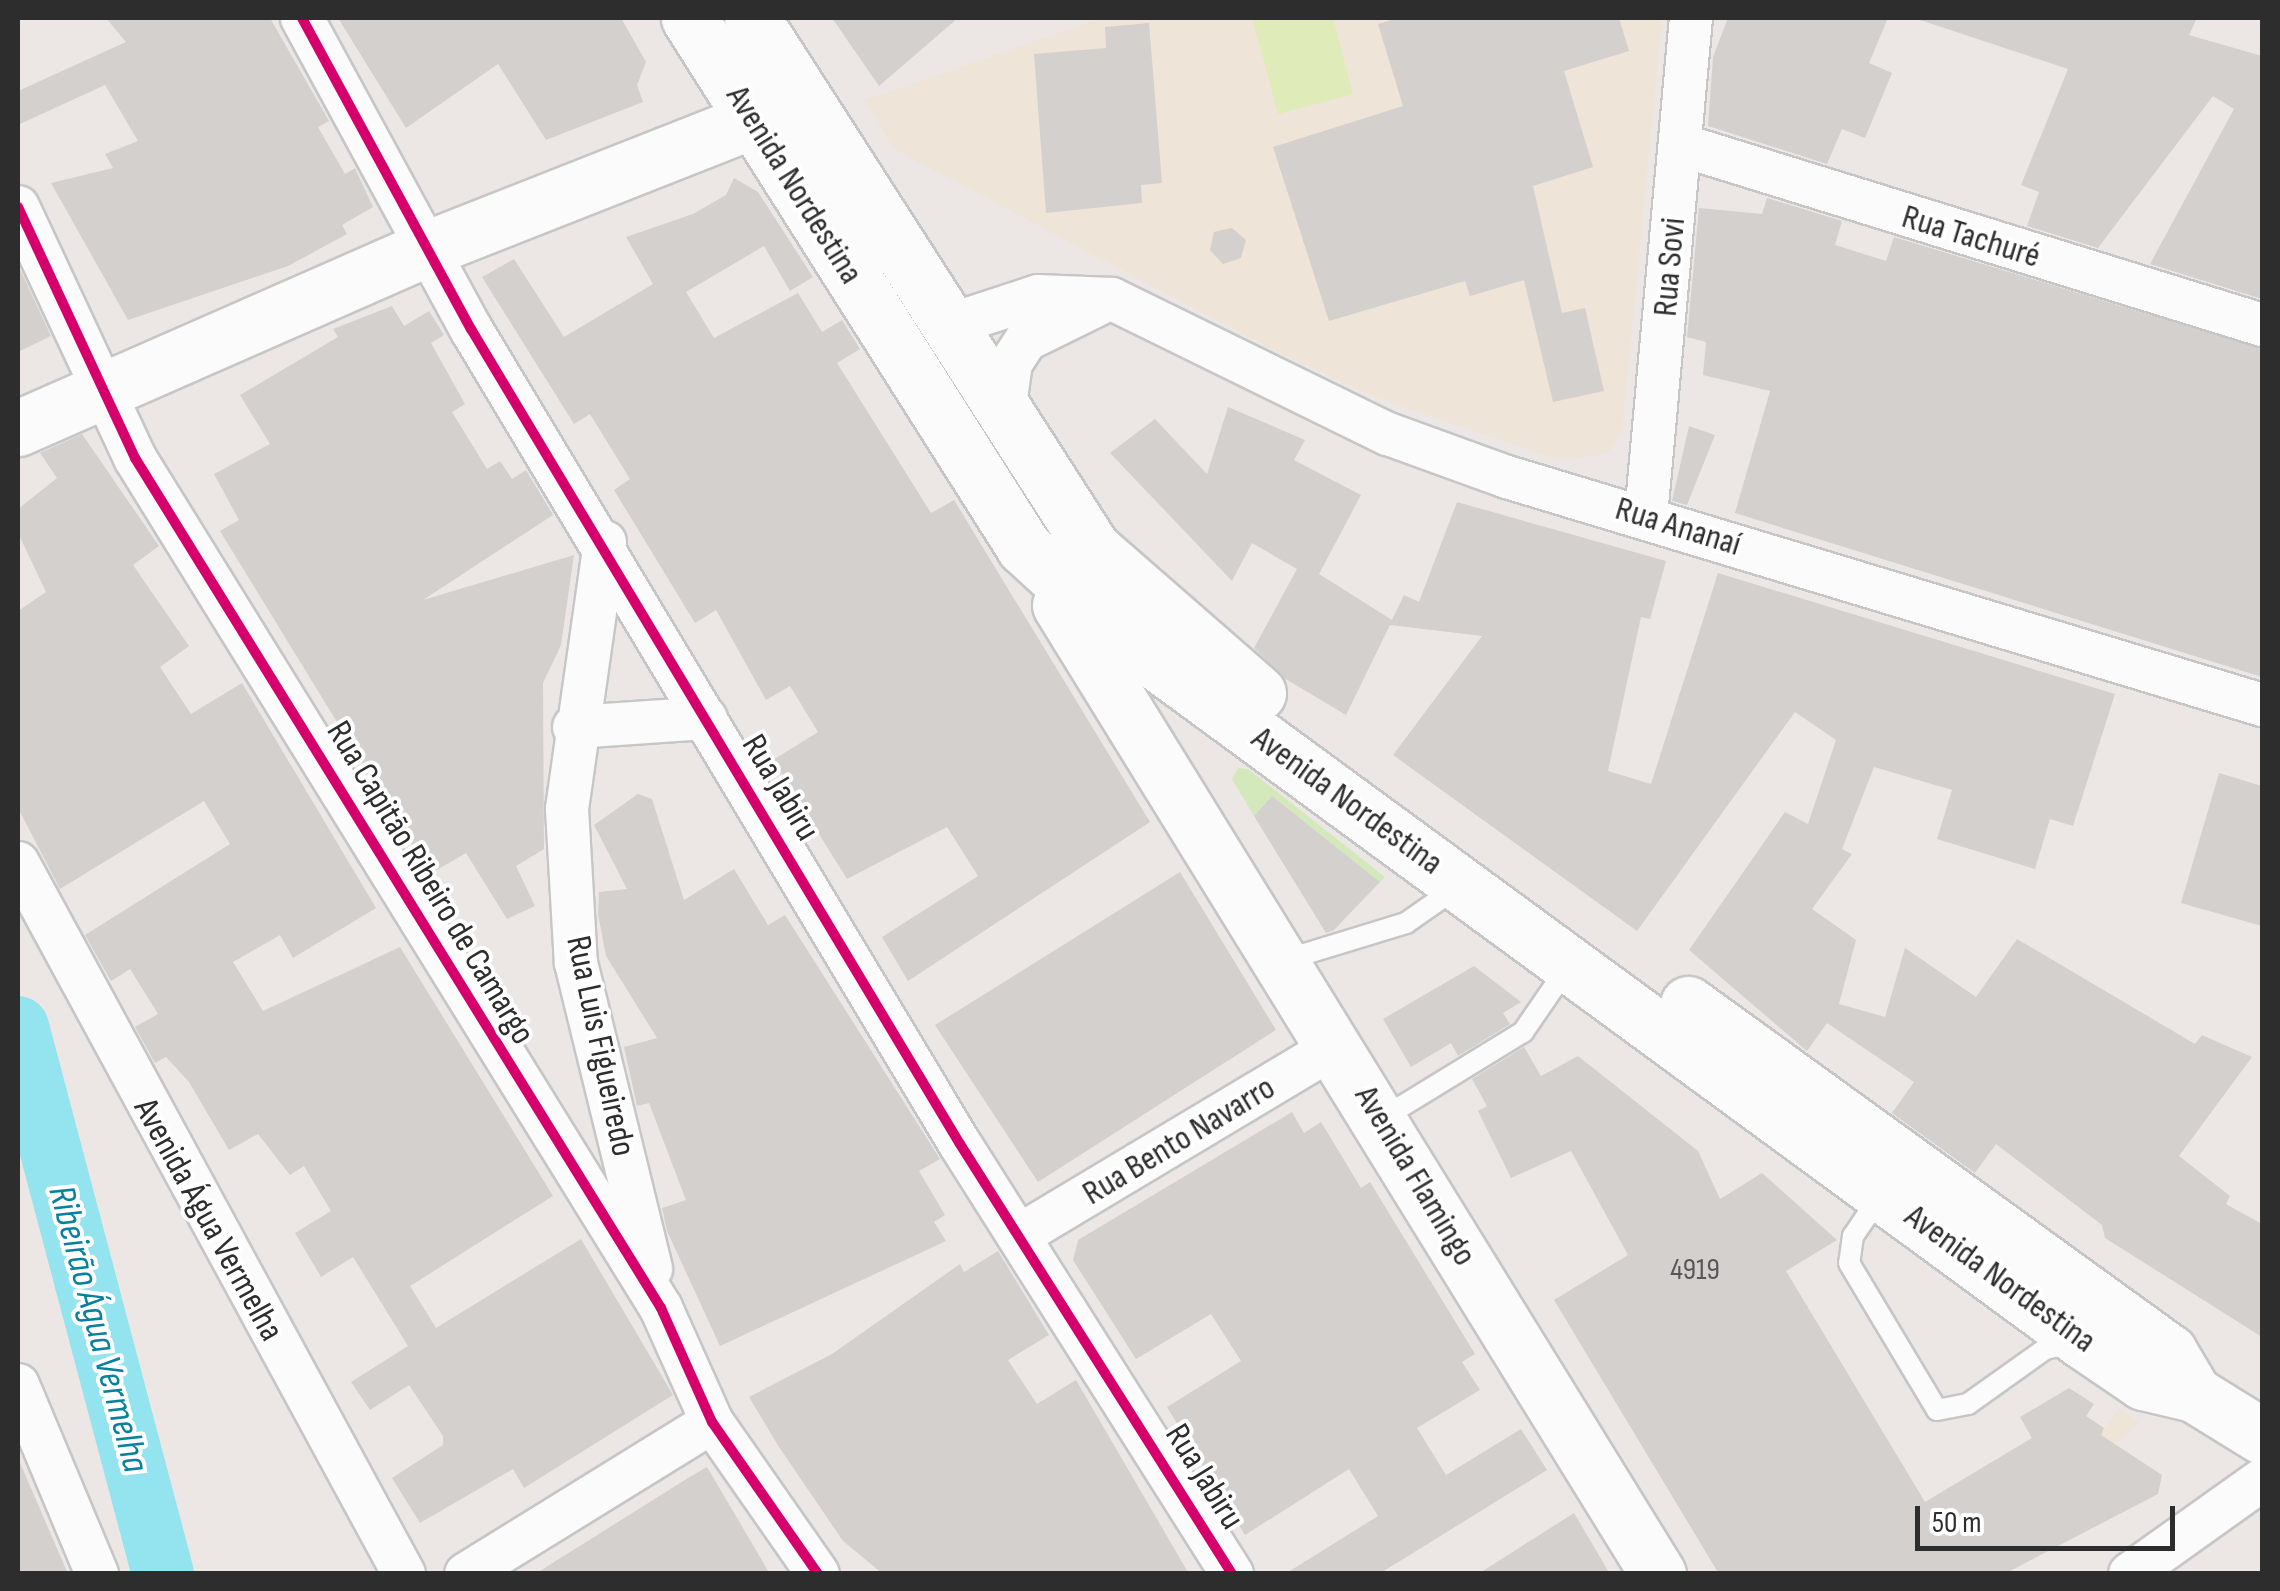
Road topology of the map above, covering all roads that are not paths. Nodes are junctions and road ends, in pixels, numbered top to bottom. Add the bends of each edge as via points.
1 (302, 18) edge
2 (689, 18) edge
3 (1691, 18) edge
4 (764, 23) edge
5 (805, 99) junction
6 (752, 120) junction
7 (1681, 145) junction
8 (18, 208) edge
9 (426, 249) junction
10 (1112, 300) junction
11 (950, 325) junction
12 (2262, 326) edge
13 (106, 395) junction
14 (1004, 412) junction
15 (18, 428) edge
16 (1646, 516) junction
17 (605, 542) junction
18 (1024, 547) junction
19 (1216, 683) junction
20 (2262, 705) edge
21 (706, 718) junction
22 (574, 727) junction
23 (1171, 780) junction
24 (18, 863) edge
25 (1461, 885) junction
26 (1284, 960) junction
27 (1569, 965) junction
28 (1336, 1046) junction
29 (1381, 1119) junction
30 (1882, 1193) junction
31 (1020, 1235) junction
32 (661, 1308) junction
33 (2084, 1340) junction
34 (18, 1385) edge
35 (2194, 1394) junction
36 (712, 1422) junction
37 (2262, 1436) edge
38 (2262, 1480) edge
39 (2134, 1572) edge
40 (97, 1574) edge
41 (404, 1574) edge
42 (466, 1574) edge
43 (818, 1574) edge
44 (1232, 1574) edge
45 (1658, 1574) edge

1 - 9 street, Rua Jabiru
2 - 6 main road, Avenida Nordestina
3 - 7 street, Rua Sovi
4 - 5 main road, Avenida Nordestina
5 - 6 main road
5 - 11 main road, Avenida Nordestina
6 - 9 main road
6 - 18 main road, Avenida Nordestina
7 - 12 street, Rua Tachuré
7 - 16 street, Rua Sovi
8 - 13 street, Rua Capitão Ribeiro de Camargo
9 - 13 main road
9 - 17 street, Rua Jabiru
10 - 11 street, Rua Ananaí via 1038,296
10 - 14 street via 1026,340 1012,363
10 - 16 street, Rua Ananaí via 1388,434
11 - 14 main road, Avenida Nordestina
13 - 15 main road
13 - 32 street, Rua Capitão Ribeiro de Camargo via 135,458
14 - 19 main road, Avenida Nordestina via 1093,549
16 - 20 street, Rua Ananaí
17 - 21 street, Rua Jabiru
17 - 22 street, Rua Luis Figueiredo
18 - 19 main road, Avenida Nordestina
18 - 23 main road, Avenida Flamingo
19 - 23 main road via 1178,728
19 - 25 main road, Avenida Nordestina
19 - 35 main road, Avenida Nordestina via 2169,1352
21 - 22 street, Rua Jabiru
21 - 31 street, Rua Jabiru
22 - 32 street, Rua Luis Figueiredo via 566,809 576,962
23 - 26 main road, Avenida Flamingo
24 - 41 street, Avenida Água Vermelha
25 - 26 lane via 1406,923
25 - 27 main road, Avenida Nordestina
26 - 28 main road, Avenida Flamingo
27 - 29 lane via 1523,1032
27 - 30 main road, Avenida Nordestina
28 - 29 main road, Avenida Flamingo
28 - 31 street, Rua Bento Navarro
29 - 45 main road, Avenida Flamingo
30 - 33 main road, Avenida Nordestina
30 - 33 lane via 1853,1236 1849,1264 1937,1410 1968,1404 2045,1349
31 - 44 street, Rua Jabiru
32 - 36 street, Rua Capitão Ribeiro de Camargo
33 - 35 main road, Avenida Nordestina via 2143,1382
34 - 40 street
35 - 37 main road, Avenida Nordestina
36 - 42 street
36 - 43 street, Rua Capitão Ribeiro de Camargo
38 - 39 street

